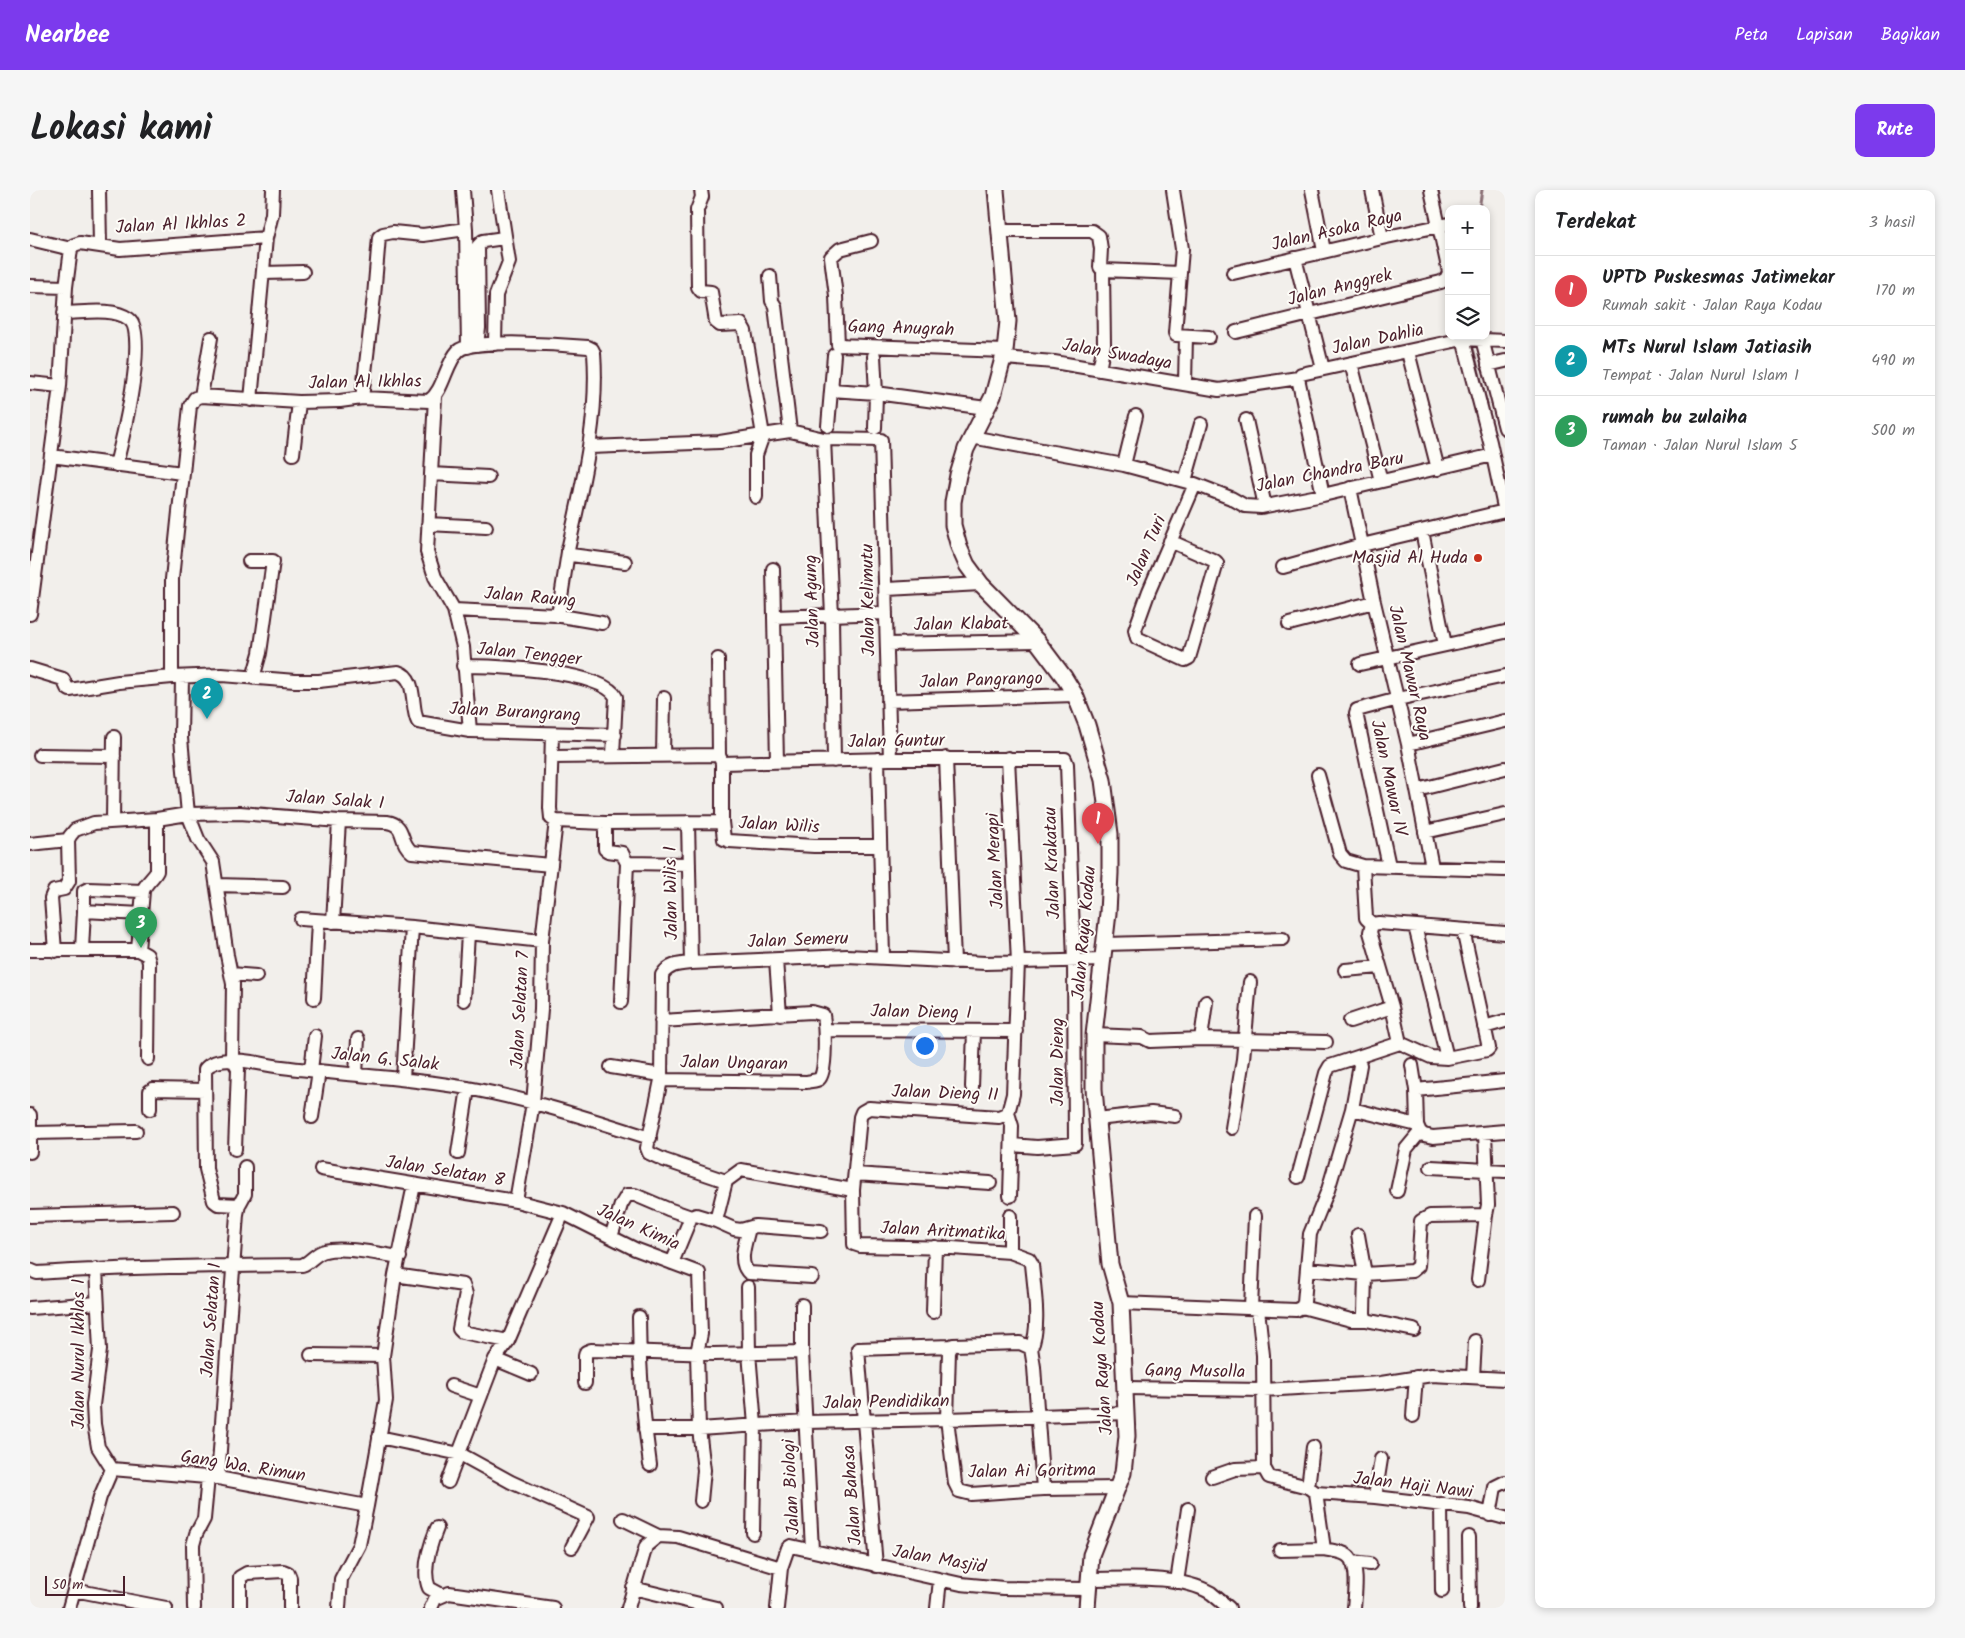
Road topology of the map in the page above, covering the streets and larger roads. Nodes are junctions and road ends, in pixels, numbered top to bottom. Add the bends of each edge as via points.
1 (99, 190) edge
2 (273, 190) edge
3 (462, 190) edge
4 (498, 190) edge
5 (701, 190) edge
6 (996, 190) edge
7 (1173, 190) edge
8 (1312, 190) edge
9 (1372, 190) edge
10 (1431, 190) edge
11 (1444, 225) edge
12 (461, 230) junction
13 (999, 231) junction
14 (266, 238) junction
15 (504, 238) junction
16 (1382, 238) junction
17 (30, 239) edge
18 (871, 241) dead end
19 (100, 245) junction
20 (71, 249) junction
21 (1447, 250) edge
22 (1324, 251) junction
23 (1295, 258) junction
24 (1103, 270) junction
25 (303, 272) dead end
26 (264, 273) junction
27 (1180, 273) junction
28 (1234, 273) dead end
29 (770, 276) dead end
30 (1445, 280) edge
31 (30, 286) edge
32 (66, 287) junction
33 (64, 313) junction
34 (1309, 314) junction
35 (1236, 332) dead end
36 (1186, 336) junction
37 (1209, 337) dead end
38 (211, 338) dead end
39 (1466, 340) edge
40 (1471, 340) edge
41 (1472, 340) edge
42 (1488, 340) edge
43 (1505, 341) edge
44 (494, 344) junction
45 (472, 346) junction
46 (1408, 352) junction
47 (1004, 354) junction
48 (834, 355) dead end
49 (874, 356) dead end
50 (1505, 362) edge
51 (1351, 363) junction
52 (1488, 366) junction
53 (1323, 369) junction
54 (1099, 370) junction
55 (1298, 377) junction
56 (30, 383) edge
57 (1185, 384) junction
58 (60, 386) junction
59 (1224, 389) joint
60 (831, 390) junction
61 (876, 393) junction
62 (201, 396) junction
63 (435, 397) junction
64 (362, 398) junction
65 (251, 400) junction
66 (299, 402) junction
67 (986, 408) junction
68 (1502, 408) edge
69 (1136, 416) dead end
70 (1246, 420) dead end
71 (1201, 424) dead end
72 (828, 426) dead end
73 (875, 428) dead end
74 (1505, 428) edge
75 (790, 431) junction
76 (763, 435) junction
77 (972, 437) junction
78 (824, 439) junction
79 (590, 447) junction
80 (294, 454) dead end
81 (1493, 455) junction
82 (51, 456) junction
83 (116, 465) junction
84 (1124, 465) junction
85 (1438, 469) junction
86 (182, 473) junction
87 (431, 474) junction
88 (488, 477) dead end
89 (1381, 481) junction
90 (1190, 482) junction
91 (1350, 488) junction
92 (1323, 495) junction
93 (756, 497) dead end
94 (1265, 506) junction
95 (1505, 511) edge
96 (428, 524) junction
97 (486, 527) dead end
98 (1422, 532) junction
99 (1170, 541) junction
100 (1362, 545) junction
101 (568, 552) junction
102 (249, 561) dead end
103 (625, 562) dead end
104 (1283, 567) dead end
105 (773, 569) dead end
106 (980, 584) junction
107 (887, 588) junction
108 (1374, 602) junction
109 (454, 610) junction
110 (886, 613) junction
111 (30, 614) edge
112 (558, 616) junction
113 (832, 616) junction
114 (774, 617) junction
115 (602, 623) dead end
116 (1289, 624) dead end
117 (1505, 632) edge
118 (1036, 641) junction
119 (887, 644) junction
120 (1444, 645) junction
121 (1388, 658) junction
122 (718, 659) dead end
123 (1360, 664) dead end
124 (464, 666) junction
125 (30, 669) edge
126 (1505, 676) edge
127 (177, 677) junction
128 (253, 678) junction
129 (1075, 695) junction
130 (664, 698) dead end
131 (1398, 699) junction
132 (888, 701) junction
133 (1505, 721) edge
134 (470, 731) junction
135 (552, 734) junction
136 (614, 735) junction
137 (114, 738) dead end
138 (1408, 744) junction
139 (40, 755) dead end
140 (613, 755) junction
141 (663, 755) junction
142 (114, 756) junction
143 (552, 757) junction
144 (946, 758) junction
145 (1008, 758) junction
146 (720, 759) junction
147 (884, 759) junction
148 (834, 760) junction
149 (777, 762) junction
150 (1067, 764) joint
151 (1505, 768) edge
152 (1318, 774) dead end
153 (1417, 790) junction
154 (188, 814) junction
155 (1505, 814) edge
156 (157, 819) junction
157 (556, 820) junction
158 (113, 821) junction
159 (339, 821) junction
160 (688, 822) junction
161 (722, 822) junction
162 (605, 823) junction
163 (1425, 832) junction
164 (68, 840) junction
165 (30, 844) edge
166 (879, 846) junction
167 (627, 863) junction
168 (689, 864) junction
169 (551, 865) junction
170 (1363, 866) junction
171 (1389, 866) junction
172 (1432, 867) junction
173 (1505, 870) edge
174 (217, 885) junction
175 (283, 887) dead end
176 (143, 891) junction
177 (84, 911) junction
178 (141, 914) junction
179 (301, 919) dead end
180 (318, 921) junction
181 (333, 922) junction
182 (1372, 924) junction
183 (1415, 926) junction
184 (412, 927) junction
185 (1463, 930) junction
186 (1505, 933) edge
187 (468, 934) junction
188 (1283, 939) dead end
189 (542, 941) junction
190 (1106, 944) junction
191 (82, 949) junction
192 (30, 950) edge
193 (138, 950) junction
194 (55, 951) junction
195 (883, 957) junction
196 (776, 960) junction
197 (1104, 960) junction
198 (1074, 961) junction
199 (954, 962) junction
200 (1018, 962) junction
201 (692, 963) junction
202 (1380, 967) junction
203 (1345, 970) dead end
204 (231, 974) junction
205 (256, 976) dead end
206 (1250, 982) dead end
207 (314, 998) dead end
208 (464, 1000) dead end
209 (621, 1002) dead end
210 (1206, 1002) dead end
211 (1392, 1007) junction
212 (780, 1015) junction
213 (1505, 1021) edge
214 (661, 1022) junction
215 (1350, 1022) dead end
216 (1484, 1027) junction
217 (825, 1030) junction
218 (974, 1031) junction
219 (1016, 1031) junction
220 (1094, 1035) junction
221 (315, 1036) dead end
222 (358, 1039) dead end
223 (1201, 1039) junction
224 (1244, 1040) junction
225 (1326, 1042) dead end
226 (1400, 1043) junction
227 (1447, 1058) junction
228 (148, 1059) dead end
229 (232, 1059) junction
230 (1363, 1059) junction
231 (1412, 1065) dead end
232 (611, 1067) dead end
233 (315, 1070) junction
234 (356, 1074) junction
235 (661, 1077) junction
236 (403, 1079) junction
237 (1505, 1081) edge
238 (972, 1087) dead end
239 (468, 1088) junction
240 (205, 1090) junction
241 (1416, 1090) junction
242 (533, 1103) junction
243 (150, 1109) dead end
244 (1352, 1109) junction
245 (1008, 1112) junction
246 (30, 1115) edge
247 (1175, 1116) dead end
248 (312, 1117) dead end
249 (1097, 1119) junction
250 (1232, 1128) dead end
251 (1418, 1128) junction
252 (136, 1131) dead end
253 (1505, 1131) edge
254 (31, 1133) edge
255 (1485, 1133) junction
256 (650, 1138) junction
257 (1012, 1145) junction
258 (235, 1149) dead end
259 (30, 1152) edge
260 (458, 1152) dead end
261 (245, 1167) dead end
262 (1431, 1167) dead end
263 (321, 1169) dead end
264 (1486, 1171) junction
265 (1505, 1171) edge
266 (855, 1174) junction
267 (1298, 1177) dead end
268 (726, 1181) junction
269 (990, 1183) dead end
270 (414, 1184) junction
271 (853, 1190) junction
272 (1397, 1191) dead end
273 (1010, 1196) dead end
274 (516, 1201) junction
275 (239, 1205) junction
276 (173, 1212) dead end
277 (563, 1213) junction
278 (1486, 1215) junction
279 (30, 1216) edge
280 (1010, 1216) dead end
281 (1255, 1216) dead end
282 (691, 1217) junction
283 (716, 1221) junction
284 (749, 1228) junction
285 (821, 1231) dead end
286 (1358, 1235) dead end
287 (611, 1237) junction
288 (854, 1244) joint
289 (935, 1247) junction
290 (1010, 1252) junction
291 (400, 1257) junction
292 (672, 1263) junction
293 (234, 1265) junction
294 (1307, 1269) junction
295 (30, 1270) edge
296 (96, 1270) junction
297 (1365, 1274) junction
298 (395, 1275) junction
299 (812, 1277) dead end
300 (1478, 1280) dead end
301 (748, 1287) dead end
302 (98, 1303) junction
303 (802, 1304) dead end
304 (1121, 1304) junction
305 (1302, 1307) junction
306 (30, 1308) edge
307 (1254, 1309) junction
308 (933, 1312) dead end
309 (639, 1316) dead end
310 (1366, 1320) junction
311 (1414, 1330) dead end
312 (508, 1341) junction
313 (1475, 1341) dead end
314 (951, 1346) junction
315 (1031, 1348) junction
316 (802, 1352) junction
317 (639, 1353) junction
318 (697, 1353) junction
319 (749, 1353) junction
320 (311, 1355) dead end
321 (383, 1356) junction
322 (495, 1359) junction
323 (531, 1374) dead end
324 (1416, 1377) junction
325 (1473, 1377) junction
326 (1505, 1379) edge
327 (585, 1383) dead end
328 (451, 1386) dead end
329 (1125, 1388) junction
330 (1264, 1390) junction
331 (481, 1396) junction
332 (1127, 1413) junction
333 (1038, 1416) junction
334 (1413, 1416) dead end
335 (947, 1420) junction
336 (865, 1421) junction
337 (806, 1422) junction
338 (755, 1425) junction
339 (645, 1429) junction
340 (699, 1429) junction
341 (380, 1437) junction
342 (1314, 1447) dead end
343 (460, 1454) junction
344 (1381, 1459) dead end
345 (650, 1465) dead end
346 (112, 1468) junction
347 (1264, 1468) junction
348 (213, 1477) junction
349 (1212, 1477) dead end
350 (448, 1482) dead end
351 (1505, 1482) edge
352 (1118, 1488) junction
353 (1043, 1489) junction
354 (1312, 1490) junction
355 (1375, 1497) junction
356 (702, 1501) dead end
357 (1441, 1504) junction
358 (367, 1506) junction
359 (1188, 1509) dead end
360 (1490, 1515) junction
361 (1505, 1518) edge
362 (623, 1519) dead end
363 (437, 1528) dead end
364 (753, 1533) dead end
365 (658, 1536) junction
366 (1469, 1537) dead end
367 (572, 1547) dead end
368 (1324, 1549) junction
369 (812, 1550) junction
370 (1280, 1550) dead end
371 (1352, 1562) junction
372 (1370, 1564) dead end
373 (876, 1566) junction
374 (781, 1568) junction
375 (940, 1580) junction
376 (1178, 1582) junction
377 (1088, 1584) junction
378 (633, 1588) junction
379 (74, 1590) junction
380 (1442, 1591) dead end
381 (442, 1595) junction
382 (68, 1608) edge
383 (166, 1608) edge
384 (194, 1608) edge
385 (240, 1608) edge
386 (290, 1608) edge
387 (339, 1608) edge
388 (431, 1608) edge
389 (553, 1608) edge
390 (628, 1608) edge
391 (716, 1608) edge
392 (777, 1608) edge
393 (937, 1608) edge
394 (1087, 1608) edge
395 (1229, 1608) edge
396 (1354, 1608) edge
397 (1470, 1608) edge

1 - 19 street
2 - 14 street
3 - 12 street
4 - 15 street
5 - 76 street via 697,210 698,287 701,291 711,292 716,322 720,325 741,324 745,330
6 - 13 street, Jalan Raya Kodau
7 - 27 street via 1182,249
8 - 22 street
9 - 16 street
10 - 11 street, Jalan Anggrek
11 - 16 street, Jalan Asoka Raya
11 - 21 street, Jalan Anggrek
12 - 45 street
12 - 64 street via 423,235 393,232 380,235
13 - 24 street via 1095,232 1101,242 1100,267
13 - 47 street, Jalan Raya Kodau via 1008,321
14 - 19 street, Jalan Al Ikhlas 2 via 120,249
14 - 26 street
15 - 44 street via 509,262 496,296
15 - 45 street via 483,241 478,246 479,328
16 - 22 street, Jalan Asoka Raya
17 - 20 street
18 - 47 street, Gang Anugrah via 840,249 831,257 838,345
19 - 20 street, Jalan Al Ikhlas 2 via 80,243
20 - 32 street
22 - 23 street, Jalan Asoka Raya
23 - 28 street, Jalan Asoka Raya
23 - 34 street
24 - 27 street
24 - 54 street via 1104,344
25 - 26 street
26 - 65 street
27 - 36 street via 1174,329 1176,335
29 - 75 street
30 - 34 street, Jalan Anggrek
31 - 32 street
32 - 33 street
33 - 58 street
33 - 83 street via 106,312 123,316 135,325 137,341 128,414
34 - 35 street, Jalan Anggrek
34 - 53 street
36 - 37 street
36 - 57 street
38 - 62 street
39 - 46 street, Jalan Dahlia
40 - 81 street
41 - 52 street
42 - 43 street, Jalan Dahlia
44 - 45 street
44 - 79 street via 592,349 595,362 594,413
45 - 63 street, Jalan Al Ikhlas via 458,351
46 - 51 street, Jalan Dahlia
46 - 85 street
47 - 54 street, Jalan Swadaya
47 - 67 street, Jalan Raya Kodau via 998,382
48 - 60 street
49 - 61 street
50 - 52 street
51 - 53 street, Jalan Dahlia
51 - 89 street
52 - 68 street
53 - 55 street, Jalan Dahlia
54 - 57 street, Jalan Swadaya
55 - 59 street, Jalan Dahlia
55 - 92 street
56 - 58 street
57 - 59 street, Jalan Swadaya
58 - 82 street
60 - 61 street
60 - 72 street
61 - 67 street
61 - 73 street
62 - 65 street, Jalan Al Ikhlas
62 - 86 street via 195,398 190,406
63 - 64 street, Jalan Al Ikhlas via 423,402
63 - 87 street
64 - 66 street, Jalan Al Ikhlas
65 - 66 street, Jalan Al Ikhlas
66 - 80 street
67 - 77 street, Jalan Raya Kodau
68 - 74 street
69 - 84 street
70 - 94 street
71 - 90 street, Jalan Turi
75 - 76 street
75 - 78 street
76 - 79 street via 720,442
76 - 93 street via 756,455
77 - 84 street, Jalan Chandra Baru
77 - 106 street, Jalan Raya Kodau via 954,489 952,514 967,565
78 - 107 street, Jalan Kelimutu via 882,440
78 - 113 street, Jalan Agung
79 - 101 street
81 - 85 street, Jalan Chandra Baru
81 - 95 street
82 - 83 street
82 - 111 street
83 - 86 street
84 - 90 street, Jalan Chandra Baru
85 - 89 street, Jalan Chandra Baru
86 - 127 street via 172,579
87 - 88 street
87 - 96 street
89 - 91 street, Jalan Chandra Baru
90 - 94 street, Jalan Chandra Baru via 1245,506
90 - 99 street, Jalan Turi
91 - 92 street, Jalan Chandra Baru
91 - 100 street, Jalan Mawar Raya
92 - 94 street, Jalan Chandra Baru
95 - 98 street
96 - 97 street
96 - 109 street via 430,564
98 - 100 street
98 - 120 street
99 - 99 street, Jalan Turi via 1216,563 1188,658 1182,660 1137,638 1135,634
100 - 104 street
100 - 108 street, Jalan Mawar Raya
101 - 103 street
101 - 112 street
102 - 128 street via 273,561
105 - 114 street
106 - 107 street
106 - 118 street, Jalan Raya Kodau
107 - 110 street, Jalan Kelimutu
108 - 116 street
108 - 121 street, Jalan Mawar Raya
109 - 112 street, Jalan Raung
109 - 124 street
110 - 113 street
110 - 119 street, Jalan Kelimutu
112 - 115 street, Jalan Raung
113 - 114 street
113 - 148 street, Jalan Agung
114 - 149 street
117 - 120 street
118 - 119 street, Jalan Klabat
118 - 129 street, Jalan Raya Kodau
119 - 132 street, Jalan Kelimutu
120 - 121 street
121 - 123 street
121 - 131 street, Jalan Mawar Raya
122 - 146 street, Jalan Wilis
124 - 134 street
124 - 136 street, Jalan Tengger via 563,673 588,679 613,692 616,697
125 - 127 street, Jalan Burangrang via 63,679 70,690
126 - 131 street
127 - 128 street, Jalan Burangrang via 222,675
127 - 154 street
128 - 134 street, Jalan Burangrang via 319,681 398,672 404,674 411,686 418,722
129 - 132 street, Jalan Pangrango
129 - 190 street, Jalan Raya Kodau via 1096,751 1107,808 1110,873
130 - 141 street
131 - 138 street, Jalan Mawar Raya
131 - 171 street, Jalan Mawar IV via 1361,708 1356,713
132 - 147 street, Jalan Kelimutu
133 - 138 street
134 - 135 street, Jalan Burangrang
135 - 136 street, Jalan Burangrang
135 - 143 street
136 - 140 street, Jalan Tengger
137 - 142 street
138 - 153 street, Jalan Mawar Raya
139 - 142 street
140 - 141 street, Jalan Guntur
140 - 143 street, Jalan Guntur
141 - 146 street, Jalan Guntur
142 - 158 street
143 - 157 street via 550,814
144 - 145 street, Jalan Guntur
144 - 147 street, Jalan Guntur
144 - 199 street
145 - 150 street, Jalan Guntur via 1065,759
145 - 200 street, Jalan Merapi
146 - 149 street, Jalan Guntur
146 - 161 street, Jalan Wilis
147 - 148 street, Jalan Guntur
147 - 166 street, Jalan Kelimutu
148 - 149 street, Jalan Guntur
150 - 198 street, Jalan Krakatau
151 - 153 street
152 - 170 street via 1340,854 1346,861
153 - 163 street, Jalan Mawar Raya
154 - 156 street, Jalan Salak I
154 - 159 street, Jalan Salak I via 240,812
154 - 174 street via 198,839 213,862
155 - 163 street
156 - 158 street, Jalan Salak I
156 - 176 street via 157,871
157 - 162 street
157 - 169 street, Jalan Selatan 7
158 - 164 street, Jalan Salak I via 75,830
159 - 169 street, Jalan Salak I via 394,823 412,852
159 - 181 street
160 - 161 street
160 - 162 street
160 - 168 street, Jalan Wilis 1
161 - 166 street, Jalan Wilis via 724,839 729,841
162 - 167 street via 605,849 622,853
163 - 172 street, Jalan Mawar Raya
164 - 165 street
164 - 194 street via 69,881 64,889 54,891 51,898
166 - 195 street, Jalan Kelimutu
167 - 168 street
167 - 209 street
168 - 201 street, Jalan Wilis 1
169 - 189 street, Jalan Selatan 7
170 - 171 street
170 - 182 street via 1366,918
171 - 172 street
172 - 173 street
174 - 175 street
174 - 204 street
176 - 177 street via 88,888 84,892
176 - 178 street
177 - 178 street
177 - 191 street
178 - 193 street
179 - 180 street
180 - 181 street
180 - 207 street
181 - 184 street
182 - 183 street
182 - 202 street via 1370,932
183 - 185 street
183 - 227 street
184 - 187 street
184 - 236 street
185 - 186 street
185 - 216 street
187 - 189 street
187 - 208 street
188 - 190 street
189 - 242 street, Jalan Selatan 7
190 - 197 street, Jalan Raya Kodau
191 - 193 street
191 - 194 street
192 - 194 street
193 - 228 street via 147,955 149,962
195 - 196 street, Jalan Semeru
195 - 199 street, Jalan Semeru
196 - 201 street, Jalan Semeru
196 - 212 street
197 - 198 street, Jalan Semeru
197 - 220 street, Jalan Raya Kodau
198 - 200 street, Jalan Semeru
198 - 257 street, Jalan Dieng via 1075,1144
199 - 200 street, Jalan Semeru
200 - 219 street, Jalan Dieng II
201 - 214 street, Jalan Semeru via 674,965 662,974
202 - 203 street
202 - 211 street
204 - 205 street
204 - 229 street
206 - 224 street
210 - 223 street
211 - 215 street
211 - 226 street
212 - 214 street
212 - 217 street via 819,1013 823,1015
213 - 216 street
214 - 235 street, Jalan Semeru
216 - 227 street via 1487,1050
217 - 218 street, Jalan Dieng I
217 - 235 street, Jalan Ungaran via 823,1074 818,1080
218 - 219 street, Jalan Dieng I
218 - 238 street
219 - 245 street, Jalan Dieng II via 1013,1094
220 - 223 street via 1142,1036 1150,1041
220 - 249 street, Jalan Raya Kodau
221 - 233 street
222 - 234 street
223 - 224 street
224 - 225 street
224 - 250 street
226 - 227 street via 1431,1057
226 - 230 street
229 - 233 street, Jalan G. Salak
229 - 240 street via 207,1067
229 - 258 street via 238,1069
230 - 244 street
230 - 267 street via 1330,1066 1326,1073
231 - 241 street
232 - 235 street, Jalan Ungaran
233 - 234 street, Jalan G. Salak
233 - 248 street
234 - 236 street, Jalan G. Salak
235 - 256 street, Jalan Semeru
236 - 239 street, Jalan G. Salak
237 - 241 street
239 - 242 street, Jalan G. Salak
239 - 260 street
240 - 243 street via 153,1089 150,1091
240 - 275 street via 206,1169 211,1194 218,1204
241 - 251 street
242 - 256 street
242 - 274 street, Jalan Selatan 7
244 - 251 street
244 - 294 street via 1328,1190 1310,1234
245 - 257 street
245 - 266 street, Jalan Dieng II via 999,1117 866,1109 860,1117
246 - 254 street
247 - 249 street via 1151,1113
249 - 304 street, Jalan Raya Kodau via 1110,1264
251 - 255 street via 1424,1135 1433,1137
251 - 272 street via 1406,1149
252 - 254 street
253 - 255 street
254 - 259 street
255 - 264 street
256 - 268 street via 647,1148 654,1157
257 - 273 street
261 - 275 street, Jalan Selatan 1 via 245,1194
262 - 264 street
263 - 270 street, Jalan Selatan 8
264 - 265 street
264 - 278 street
266 - 269 street
266 - 271 street, Jalan Dieng II
268 - 271 street via 741,1170
268 - 283 street
270 - 274 street, Jalan Selatan 8
270 - 291 street
271 - 288 street, Jalan Dieng II
274 - 277 street, Jalan Selatan 8
275 - 293 street, Jalan Selatan 1
276 - 279 street
277 - 287 street, Jalan Kimia
277 - 312 street
278 - 297 street via 1430,1216 1422,1221 1418,1266 1412,1271
278 - 300 street
280 - 290 street
281 - 307 street
282 - 283 street via 696,1215
282 - 287 street via 635,1195 626,1195
282 - 292 street
283 - 284 street via 734,1229
284 - 285 street
284 - 299 street via 742,1262 749,1273
286 - 297 street
287 - 292 street, Jalan Kimia
288 - 289 street, Jalan Aritmatika
289 - 290 street, Jalan Aritmatika
289 - 308 street
290 - 315 street, Jalan Aritmatika via 1029,1259 1032,1264 1036,1321
291 - 293 street via 333,1249 317,1254 302,1265
291 - 298 street
292 - 318 street, Jalan Kimia via 699,1273 701,1334
293 - 296 street
293 - 348 street, Jalan Selatan 1
294 - 297 street
294 - 305 street
295 - 296 street via 37,1273
296 - 302 street, Jalan Nurul Ikhlas 1
297 - 310 street
298 - 312 street via 463,1285 466,1294 459,1329
298 - 321 street
301 - 319 street
302 - 306 street
302 - 346 street, Jalan Nurul Ikhlas 1 via 100,1350 93,1405 94,1424 98,1446
303 - 316 street, Jalan Biologi
304 - 307 street
304 - 329 street, Jalan Raya Kodau
305 - 307 street via 1296,1310
305 - 310 street via 1351,1320
307 - 330 street via 1263,1355
309 - 317 street
310 - 311 street
312 - 322 street
313 - 325 street
314 - 315 street via 1020,1343
314 - 335 street
314 - 336 street via 858,1349
315 - 333 street
316 - 319 street
316 - 337 street, Jalan Biologi
317 - 318 street
317 - 327 street via 586,1352
317 - 339 street
318 - 319 street
318 - 340 street
319 - 338 street
320 - 321 street
321 - 341 street via 386,1400
322 - 323 street
322 - 331 street
324 - 325 street, Gang Musolla
324 - 330 street, Gang Musolla via 1381,1383
324 - 334 street
325 - 326 street, Gang Musolla
328 - 331 street
329 - 330 street, Gang Musolla
329 - 332 street, Jalan Raya Kodau
330 - 347 street
331 - 343 street
332 - 333 street, Jalan Pendidikan
332 - 352 street, Jalan Raya Kodau via 1126,1456
333 - 335 street, Jalan Pendidikan
333 - 353 street
335 - 336 street, Jalan Pendidikan
335 - 353 street, Jalan Ai Goritma via 954,1483 959,1491 970,1494
336 - 337 street, Jalan Pendidikan
336 - 373 street, Jalan Bahasa
337 - 338 street, Jalan Pendidikan
337 - 369 street, Jalan Biologi
338 - 340 street, Jalan Pendidikan
338 - 364 street
339 - 340 street, Jalan Pendidikan
339 - 345 street
340 - 356 street via 704,1470
341 - 343 street
341 - 358 street
342 - 354 street
343 - 350 street
343 - 367 street via 511,1482 588,1517
344 - 355 street
346 - 348 street, Gang Wa. Rimun
346 - 379 street via 100,1497
347 - 349 street via 1235,1469
347 - 354 street, Jalan Haji Nawi via 1268,1476
348 - 358 street, Gang Wa. Rimun
348 - 384 street, Jalan Selatan 1 via 204,1519 194,1541
351 - 360 street via 1495,1487
352 - 353 street, Jalan Ai Goritma
352 - 377 street, Jalan Raya Kodau via 1096,1539
354 - 355 street, Jalan Haji Nawi
354 - 368 street
355 - 357 street, Jalan Haji Nawi
357 - 360 street, Jalan Haji Nawi
357 - 380 street
358 - 387 street via 359,1545 341,1579
359 - 376 street
360 - 361 street, Jalan Haji Nawi
362 - 365 street
363 - 381 street via 426,1576 429,1588
365 - 374 street via 678,1537
365 - 378 street via 646,1546
366 - 397 street
368 - 370 street
368 - 371 street via 1345,1554
369 - 373 street, Jalan Masjid
369 - 374 street, Jalan Masjid via 791,1546
371 - 372 street
371 - 396 street via 1356,1576
373 - 375 street, Jalan Masjid
374 - 392 street
375 - 377 street, Jalan Masjid via 1003,1588
375 - 393 street
376 - 377 street
376 - 395 street via 1209,1592
377 - 394 street, Jalan Raya Kodau
378 - 390 street
378 - 391 street
379 - 382 street
379 - 383 street
381 - 388 street via 435,1599
381 - 389 street via 448,1593
385 - 386 street via 242,1574 283,1571 290,1578

